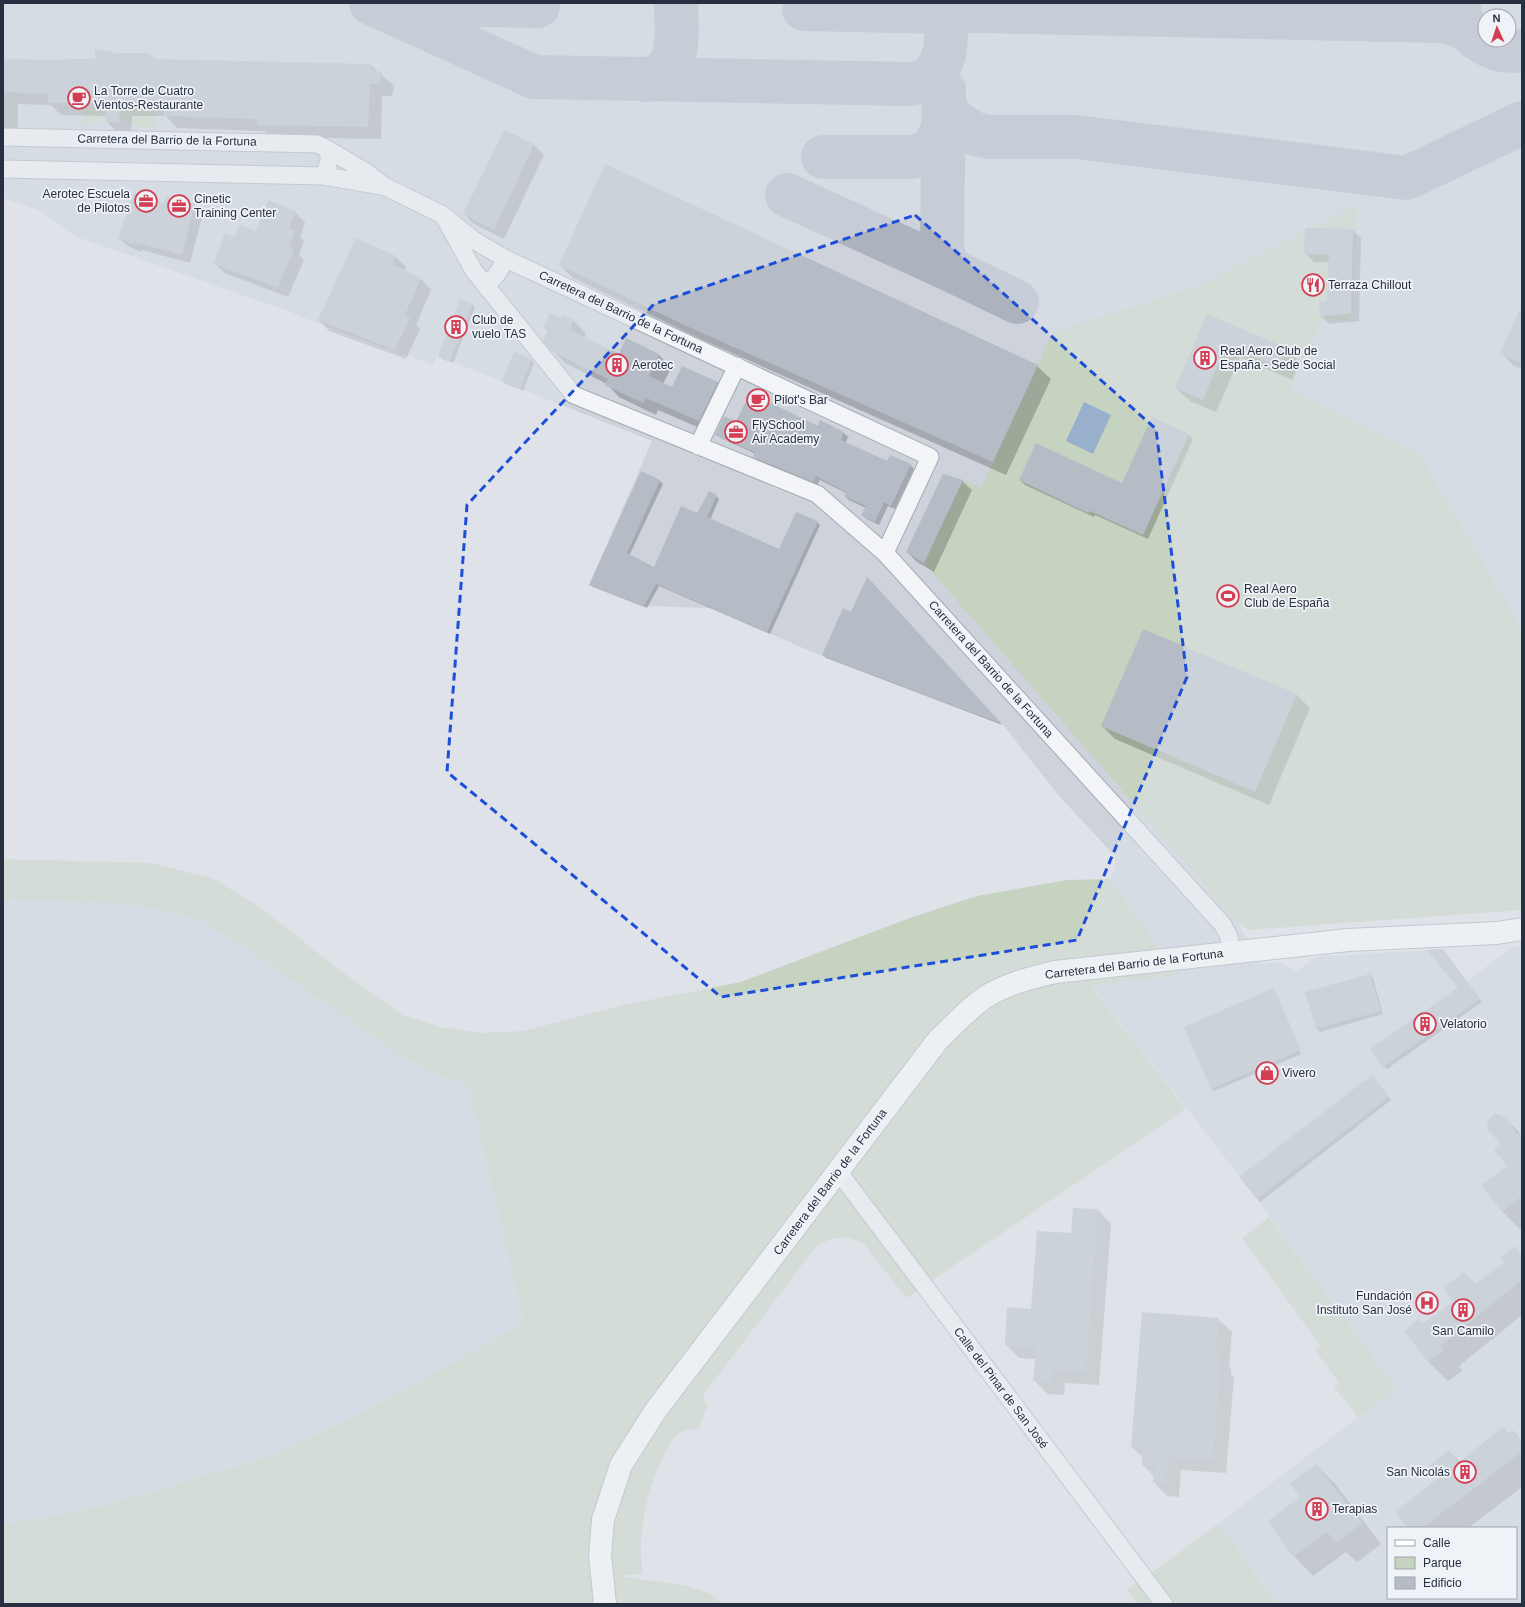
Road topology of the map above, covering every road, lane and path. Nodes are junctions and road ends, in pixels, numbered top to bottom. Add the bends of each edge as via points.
1 (3, 136) edge
2 (329, 150) junction
3 (3, 169) edge
4 (324, 176) junction
5 (384, 186) junction
6 (469, 246) junction
7 (506, 259) junction
8 (486, 286) junction
9 (737, 366) junction
10 (698, 446) junction
11 (885, 552) junction
12 (1522, 929) edge
13 (1231, 952) junction
14 (838, 1171) junction
15 (605, 1604) edge
16 (1164, 1604) edge

1 - 2 street, Carretera del Barrio de la Fortuna via 317,144
2 - 4 street
2 - 5 street, Carretera del Barrio de la Fortuna
3 - 4 street, Carretera del Barrio de la Fortuna
4 - 5 street, Carretera del Barrio de la Fortuna
5 - 6 street, Carretera del Barrio de la Fortuna via 443,215
6 - 7 street, Carretera del Barrio de la Fortuna
6 - 8 street, Carretera del Barrio de la Fortuna via 474,271
7 - 8 street
7 - 9 street, Carretera del Barrio de la Fortuna
8 - 10 street, Carretera del Barrio de la Fortuna via 574,395
9 - 10 street
9 - 11 street, Carretera del Barrio de la Fortuna via 930,457
10 - 11 street, Carretera del Barrio de la Fortuna via 817,494
11 - 13 street, Carretera del Barrio de la Fortuna via 1223,925 1229,937
12 - 13 main road, Carretera del Barrio de la Fortuna via 1497,933 1348,940
13 - 14 main road, Carretera del Barrio de la Fortuna via 1055,972 1019,981 984,998 938,1040
14 - 15 main road, Carretera del Barrio de la Fortuna via 656,1410 621,1465 603,1520 600,1555
14 - 16 street, Calle del Pinar de San José

